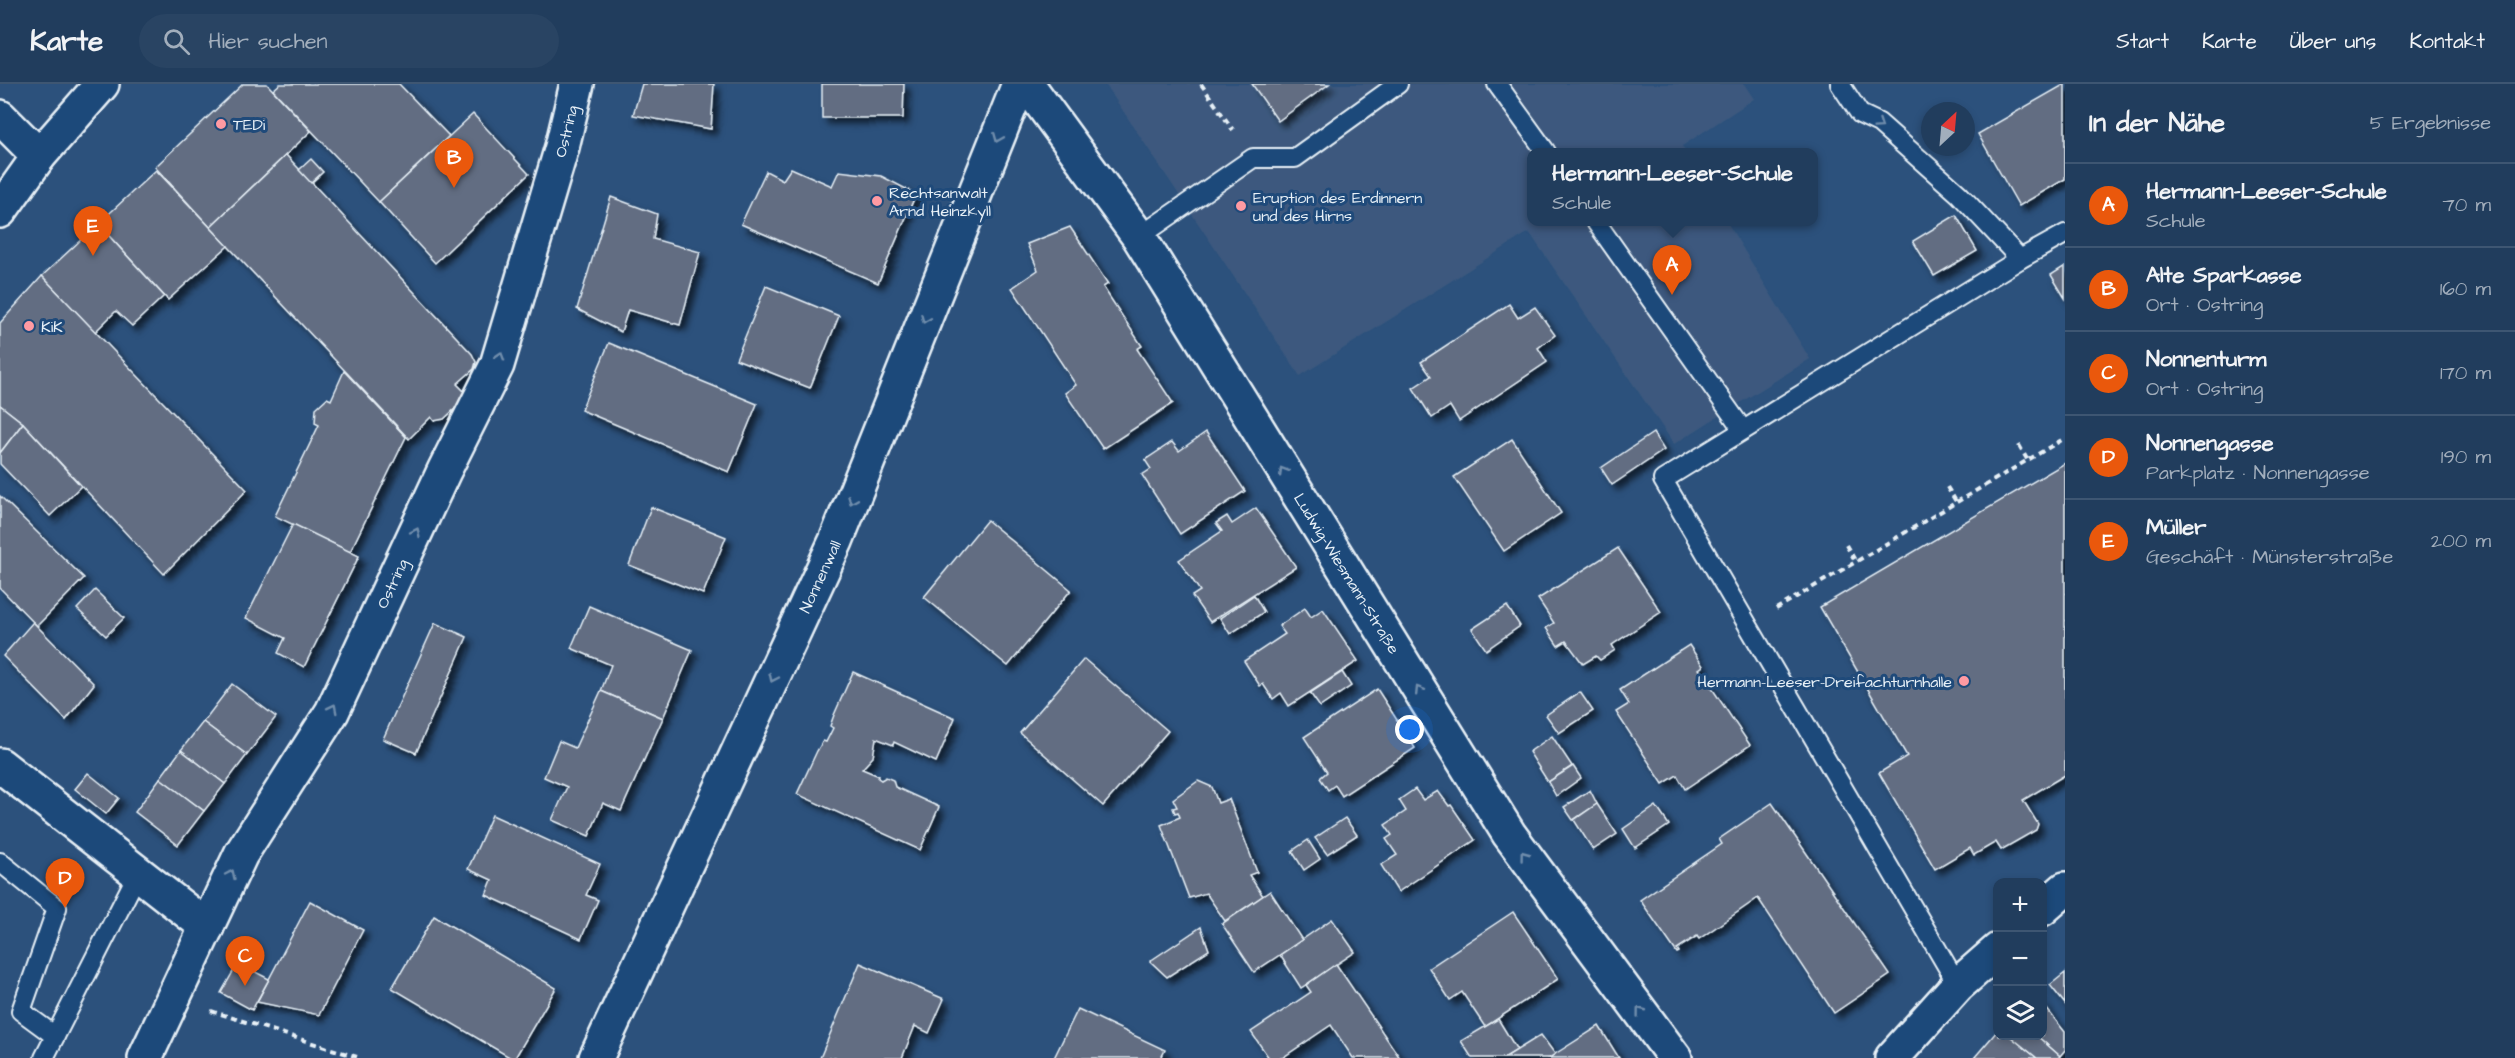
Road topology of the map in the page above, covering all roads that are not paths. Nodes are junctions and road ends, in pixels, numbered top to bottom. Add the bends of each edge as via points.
1 (102, 84) edge
2 (577, 84) edge
3 (1020, 84) edge
4 (1027, 84) edge
5 (1398, 84) edge
6 (1497, 84) edge
7 (1840, 84) edge
8 (0, 117) edge
9 (1542, 148) edge
10 (39, 156) junction
11 (0, 211) edge
12 (1599, 226) edge
13 (2065, 234) edge
14 (1138, 237) junction
15 (2020, 259) junction
16 (1743, 430) junction
17 (0, 765) edge
18 (0, 862) edge
19 (138, 873) junction
20 (2065, 889) edge
21 (2047, 905) edge
22 (207, 927) junction
23 (1993, 954) edge
24 (1958, 986) junction
25 (55, 1036) junction
26 (44, 1058) edge
27 (145, 1058) edge
28 (596, 1058) edge
29 (1675, 1058) edge
30 (1892, 1058) edge

1 - 10 street
22 -> 2 street, Ostring via 241,854 332,712 497,365
3 -> 28 street, Nonnenwall via 836,541
4 - 14 street, Ludwig-Wiesmann-Straße
5 - 14 lane via 1295,158 1253,158
6 - 9 lane
7 -> 15 lane via 1860,114 1879,123 1959,194
8 - 10 street
10 - 11 street
12 - 16 lane
13 - 15 lane
29 -> 14 street, Ludwig-Wiesmann-Straße via 1509,834
15 - 16 lane
16 - 24 lane via 1663,480
17 - 19 street
18 - 25 lane via 57,908 21,1011
19 - 22 street
19 - 25 lane
20 - 21 street
22 - 27 street, Ostring
23 - 24 street
24 - 30 street
25 - 26 lane

